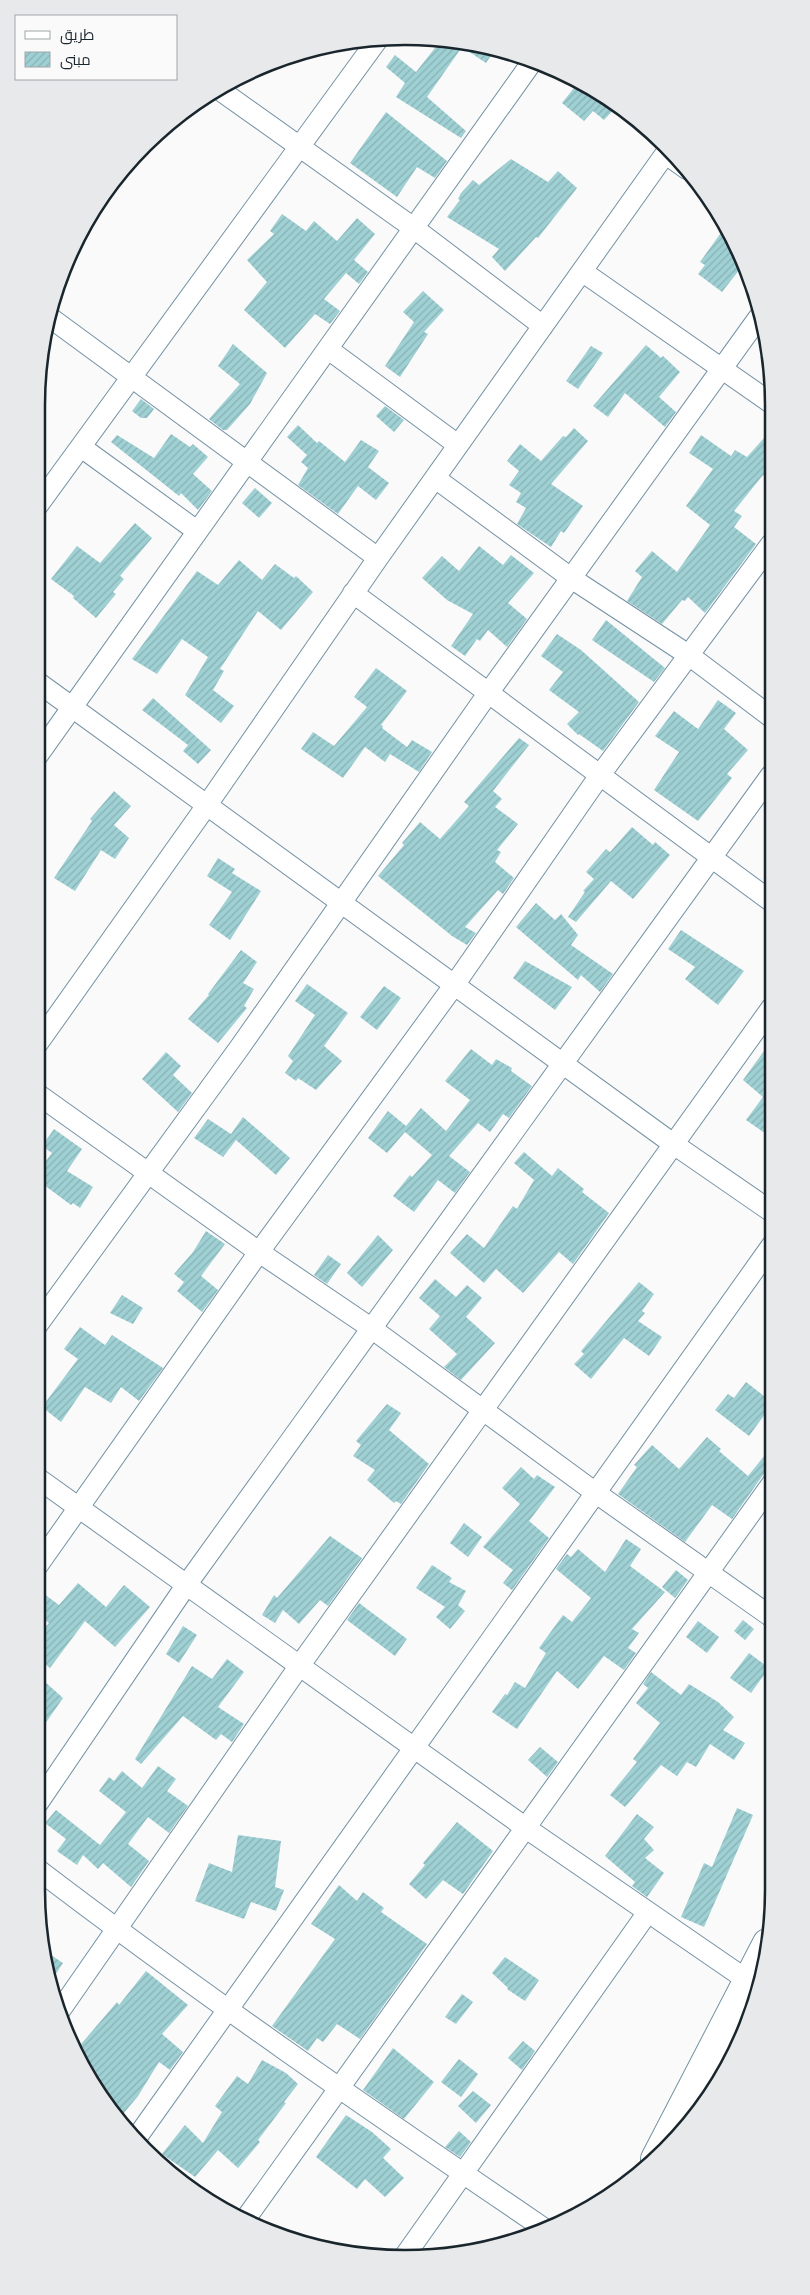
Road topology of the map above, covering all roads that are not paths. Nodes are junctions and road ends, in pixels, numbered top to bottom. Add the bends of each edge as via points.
1 (372, 47) edge
2 (529, 67) edge
3 (224, 93) edge
4 (300, 148) junction
5 (665, 155) edge
6 (415, 229) junction
7 (583, 272) junction
8 (55, 321) edge
9 (755, 322) edge
10 (543, 326) junction
11 (328, 349) junction
12 (721, 368) junction
13 (131, 378) junction
14 (765, 399) edge
15 (458, 446) junction
16 (81, 447) junction
17 (245, 463) junction
18 (435, 478) junction
19 (45, 496) edge
20 (197, 531) junction
21 (765, 552) edge
22 (378, 558) junction
23 (571, 578) junction
24 (353, 593) junction
25 (690, 656) junction
26 (45, 687) edge
27 (489, 692) junction
28 (73, 707) junction
29 (765, 712) edge
30 (45, 746) edge
31 (600, 775) junction
32 (765, 783) edge
33 (207, 805) junction
34 (712, 858) junction
35 (765, 897) edge
36 (342, 903) junction
37 (455, 984) junction
38 (765, 1017) edge
39 (45, 1033) edge
40 (564, 1065) junction
41 (45, 1099) edge
42 (672, 1143) junction
43 (147, 1172) junction
44 (765, 1207) edge
45 (259, 1252) junction
46 (765, 1255) edge
47 (45, 1314) edge
48 (371, 1328) junction
49 (483, 1409) junction
50 (45, 1484) edge
51 (596, 1493) junction
52 (765, 1493) edge
53 (78, 1508) junction
54 (45, 1555) edge
55 (708, 1572) junction
56 (187, 1584) junction
57 (765, 1612) edge
58 (300, 1664) junction
59 (415, 1748) junction
60 (45, 1793) edge
61 (526, 1828) junction
62 (45, 1875) edge
63 (648, 1912) junction
64 (117, 1930) junction
65 (758, 1959) edge
66 (747, 1980) junction
67 (63, 2004) edge
68 (228, 2011) junction
69 (338, 2089) junction
70 (140, 2133) edge
71 (665, 2139) edge
72 (464, 2175) junction
73 (249, 2214) edge
74 (538, 2225) edge
75 (409, 2250) edge

1 - 4 street
2 - 6 street
3 - 4 street
4 - 6 street
4 - 13 street
5 - 7 street
6 - 10 street
6 - 11 street
7 - 10 street
7 - 12 street
8 - 13 street
9 - 12 street
10 - 15 street
11 - 15 street
11 - 17 street
12 - 14 street
12 - 23 street
13 - 16 street
13 - 17 street
15 - 18 street
16 - 19 street
16 - 20 street
17 - 20 street
17 - 22 street
18 - 22 street
18 - 23 street
20 - 28 street
21 - 25 street
22 - 24 street
23 - 25 street
23 - 27 street
24 - 27 street
24 - 33 street
25 - 29 street
25 - 31 street
26 - 28 street
27 - 31 street
27 - 36 street
28 - 30 street
28 - 33 street
31 - 34 street
31 - 37 street
32 - 34 street
33 - 36 street
33 - 39 street
34 - 35 street
34 - 40 street
36 - 37 street
36 - 43 street
37 - 40 street
37 - 45 street
38 - 42 street
40 - 42 street
40 - 48 street
41 - 43 street
42 - 44 street
42 - 49 street
43 - 45 street
43 - 47 street
45 - 48 street
45 - 53 street
46 - 51 street
48 - 49 street
48 - 56 street
49 - 51 street
49 - 58 street
50 - 53 street
51 - 55 street
51 - 59 street
52 - 55 street
53 - 54 street
53 - 56 street
55 - 57 street
55 - 61 street
56 - 58 street
56 - 60 street
58 - 59 street
58 - 64 street
59 - 61 street
59 - 68 street
61 - 63 street
61 - 69 street
62 - 64 street
63 - 66 street
63 - 72 street
64 - 67 street
64 - 68 street
65 - 66 main road
66 - 71 main road
68 - 69 street
68 - 70 street
69 - 72 street
69 - 73 street
72 - 74 street
72 - 75 street

